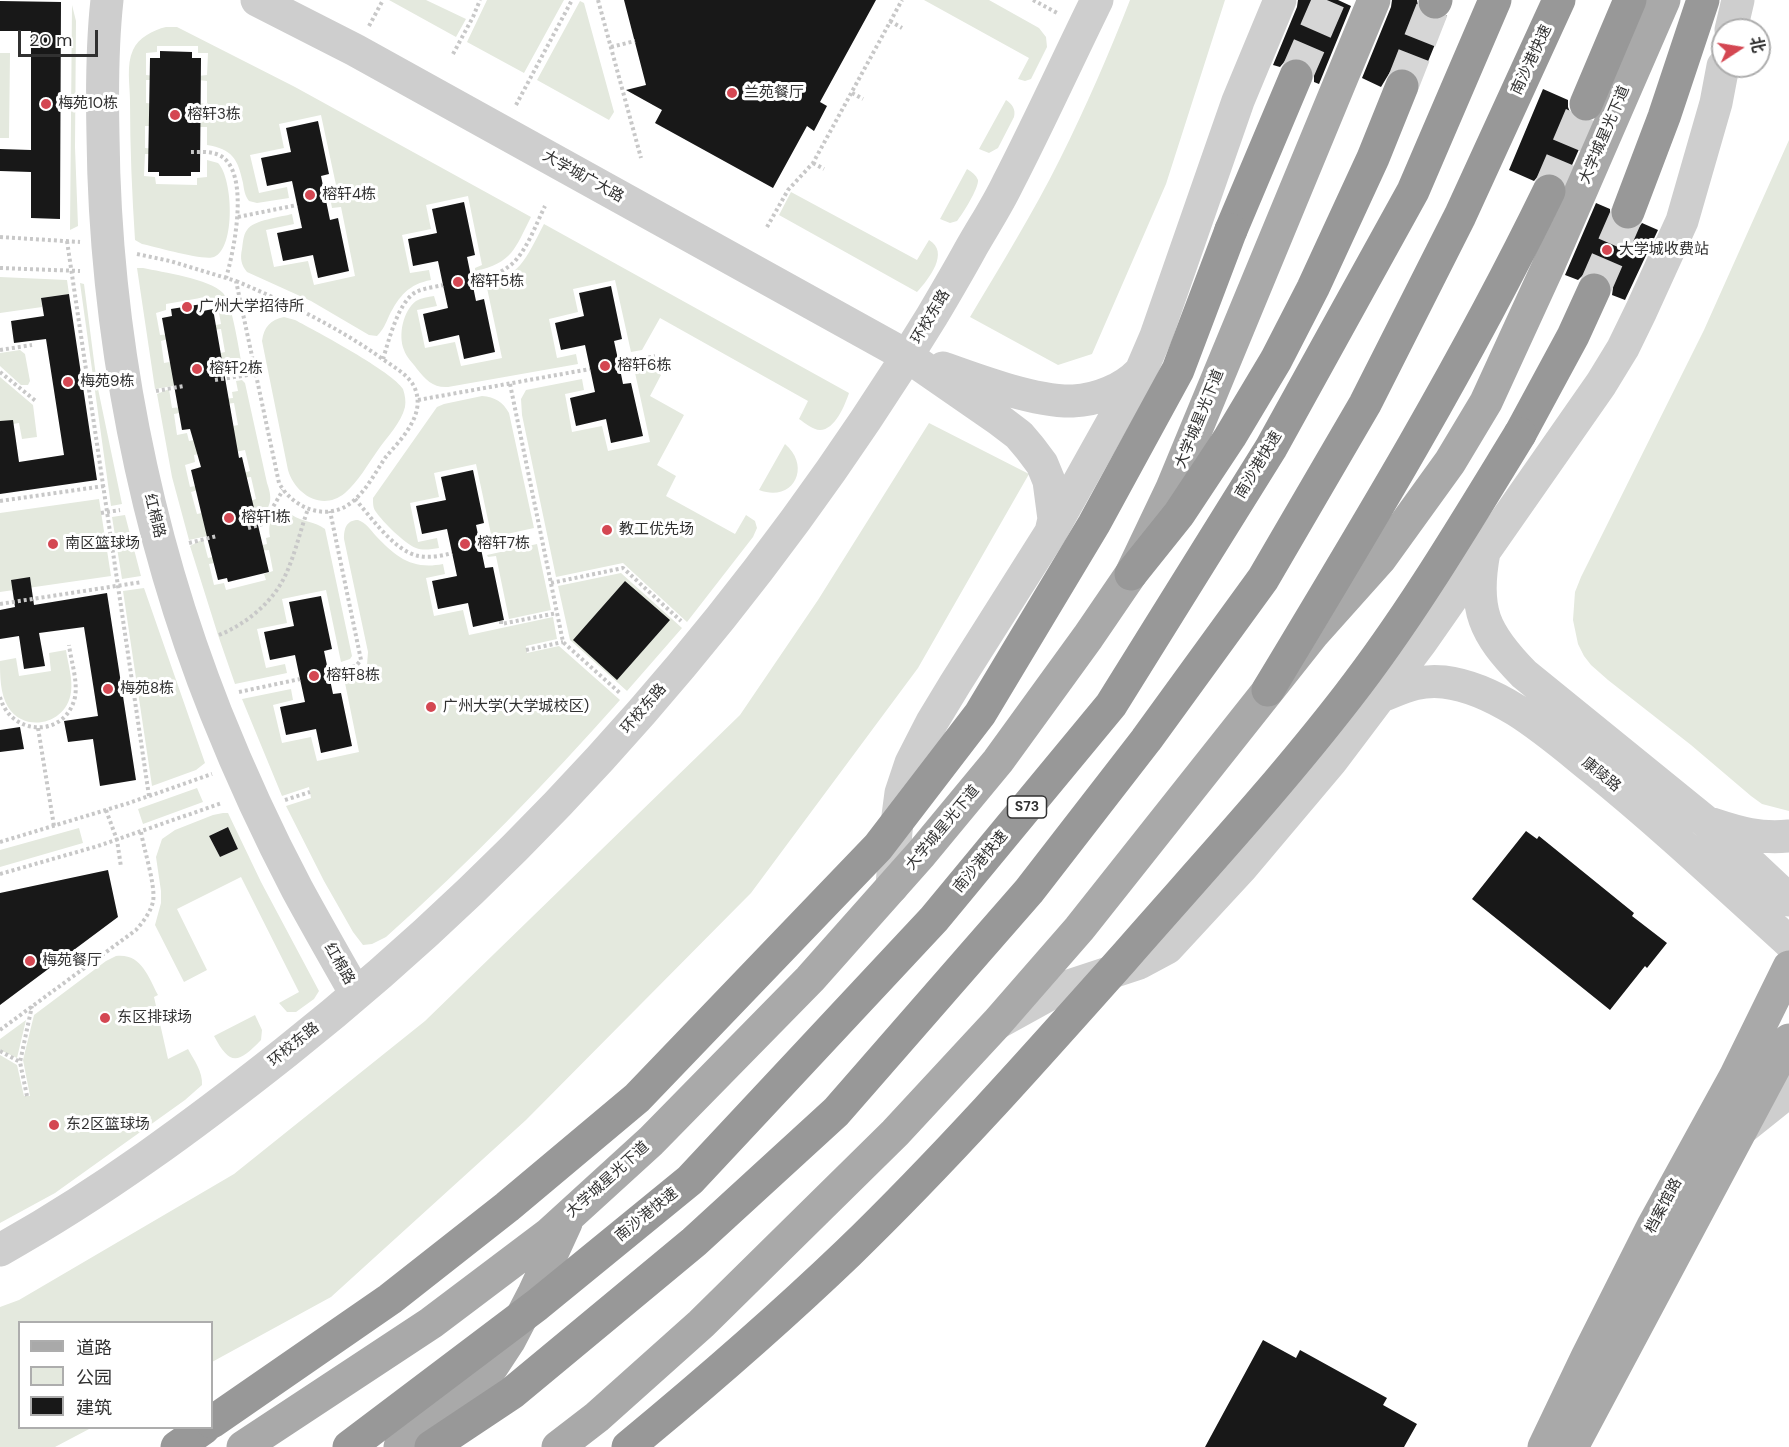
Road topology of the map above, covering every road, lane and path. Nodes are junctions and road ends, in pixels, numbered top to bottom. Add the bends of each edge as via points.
1 (107, 0) edge
2 (257, 0) edge
3 (480, 0) edge
4 (572, 0) edge
5 (598, 0) edge
6 (902, 0) edge
7 (1097, 0) edge
8 (1280, 0) edge
9 (1374, 0) edge
10 (1495, 0) edge
11 (1559, 0) edge
12 (1630, 0) edge
13 (1664, 0) edge
14 (1703, 0) edge
15 (1738, 0) edge
16 (1734, 18) edge
17 (890, 21) junction
18 (902, 28) dead end
19 (635, 40) dead end
20 (611, 46) junction
21 (453, 54) dead end
22 (1296, 76) tunnel mouth
23 (1721, 78) edge
24 (1401, 86) tunnel mouth
25 (852, 93) junction
26 (863, 99) dead end
27 (1586, 104) tunnel mouth
28 (501, 132) junction
29 (191, 152) dead end
30 (641, 158) dead end
31 (813, 163) junction
32 (824, 169) dead end
33 (1549, 190) tunnel mouth
34 (297, 205) dead end
35 (545, 206) dead end
36 (1628, 212) tunnel mouth
37 (238, 217) junction
38 (767, 227) dead end
39 (0, 237) edge
40 (67, 241) junction
41 (110, 261) junction
42 (0, 268) edge
43 (71, 271) junction
44 (226, 278) junction
45 (472, 279) dead end
46 (236, 281) junction
47 (444, 285) dead end
48 (1594, 290) tunnel mouth
49 (32, 345) dead end
50 (0, 350) edge
51 (655, 356) dead end
52 (907, 356) junction
53 (383, 359) junction
54 (619, 363) dead end
55 (590, 369) dead end
56 (1141, 371) junction
57 (0, 372) edge
58 (255, 374) junction
59 (215, 381) dead end
60 (510, 384) junction
61 (184, 386) dead end
62 (150, 392) dead end
63 (418, 400) junction
64 (37, 402) dead end
65 (104, 486) junction
66 (283, 490) junction
67 (355, 499) junction
68 (0, 501) edge
69 (308, 509) junction
70 (330, 511) junction
71 (248, 528) dead end
72 (1051, 532) junction
73 (217, 536) dead end
74 (184, 544) dead end
75 (1485, 550) junction
76 (452, 553) dead end
77 (1131, 574) junction
78 (149, 581) dead end
79 (551, 583) junction
80 (118, 586) junction
81 (0, 604) edge
82 (557, 613) junction
83 (501, 621) dead end
84 (702, 641) junction
85 (563, 642) junction
86 (69, 645) dead end
87 (191, 645) junction
88 (526, 650) dead end
89 (329, 673) dead end
90 (300, 679) dead end
91 (1268, 690) junction
92 (232, 693) dead end
93 (0, 697) edge
94 (1379, 697) junction
95 (642, 712) junction
96 (38, 728) junction
97 (255, 786) junction
98 (310, 792) dead end
99 (149, 796) junction
100 (106, 810) junction
101 (1705, 821) junction
102 (54, 826) junction
103 (141, 832) junction
104 (1789, 836) edge
105 (117, 840) junction
106 (0, 842) edge
107 (121, 867) dead end
108 (0, 874) edge
109 (892, 887) junction
110 (1789, 900) edge
111 (1789, 942) edge
112 (1789, 967) edge
113 (356, 994) junction
114 (32, 1006) junction
115 (997, 1023) junction
116 (0, 1030) edge
117 (1789, 1040) edge
118 (0, 1051) edge
119 (20, 1062) junction
120 (1789, 1091) edge
121 (27, 1096) dead end
122 (1743, 1128) junction
123 (571, 1214) junction
124 (0, 1250) edge
125 (213, 1421) edge
126 (276, 1425) junction
127 (203, 1429) edge
128 (177, 1447) edge
129 (214, 1447) edge
130 (243, 1447) edge
131 (349, 1447) edge
132 (400, 1447) edge
133 (431, 1447) edge
134 (558, 1447) edge
135 (628, 1447) edge
136 (1544, 1447) edge
137 (1572, 1447) edge

1 - 41 street, 红棉路 via 103,120
2 - 28 street, 大学城广大路
3 - 21 path
4 - 28 path
5 - 20 path
6 - 17 path
7 - 52 street, 环校东路 via 1007,185
8 - 56 street via 1238,101
9 - 77 main road, 大学城星光下道 via 1172,488
10 - 131 highway, 南沙港快速 / S73, bridge via 1413,191 1271,448 1111,705 934,919 690,1180 537,1305
11 - 133 highway, 南沙港快速 via 1460,216 1365,404 1263,579 1029,891 836,1112 694,1242 512,1393
12 - 27 highway
13 - 91 main road, 大学城星光下道 via 1486,402 1450,462 1380,559
14 - 36 highway
15 - 16 street
17 - 18 path
17 - 25 path
19 - 20 path
20 - 30 path
22 - 125 highway, bridge via 1178,370 1094,524 980,714 878,847 637,1098 390,1299
23 - 75 street via 1682,221 1623,348
24 - 77 highway via 1314,288 1276,360 1179,514
25 - 26 path
25 - 31 path
28 - 52 street, 大学城广大路
29 - 37 path via 214,153 229,163
31 - 32 path
31 - 38 path via 788,190
33 - 91 highway via 1490,309
34 - 37 path
35 - 45 path via 523,250 509,267
37 - 44 path
39 - 40 path
40 - 41 path
40 - 43 path
41 - 43 path
41 - 44 path via 170,261
41 - 87 street, 红棉路 via 122,360 148,495
42 - 43 path
43 - 65 path
44 - 46 path
46 - 53 path via 296,307
46 - 58 path
47 - 53 path via 418,291 406,301
48 - 135 highway, bridge via 1520,434 1417,598 1349,695 1267,795 1049,1042 848,1253
49 - 50 path
51 - 54 path
52 - 56 street, 大学城广大路 via 1006,389 1073,401 1113,391
52 - 72 street, 大学城广大路 via 998,419 1030,448 1049,481 1054,519
52 - 84 street, 环校东路 via 791,525
53 - 63 path via 408,377
55 - 60 path
56 - 72 street
57 - 64 path
58 - 59 path
58 - 66 path
60 - 63 path
60 - 79 path
61 - 62 path
63 - 67 path via 413,421
65 - 68 path
65 - 80 path
66 - 69 path
66 - 71 path via 263,524
67 - 70 path
67 - 76 path via 406,552 428,557
69 - 70 path
69 - 87 path via 285,577 267,602 239,625
70 - 89 path via 361,660 356,666
72 - 109 street via 932,722 912,763 901,793
73 - 74 path
75 - 94 street
75 - 101 street, 康陵路 via 1479,594 1492,636 1505,654 1524,674
77 - 109 main road, 大学城星光下道 via 998,761
78 - 80 path
79 - 82 path
79 - 84 path via 623,568
80 - 81 path
80 - 99 path
82 - 83 path
82 - 85 path
84 - 95 street, 环校东路
85 - 88 path
85 - 95 path
86 - 96 path via 76,687 73,704 57,722
87 - 97 street, 红棉路 via 216,712
90 - 92 path
91 - 115 main road, 大学城星光下道 via 1079,929
93 - 96 path via 11,717 25,726
94 - 111 street, 康陵路 via 1415,682 1444,682 1497,699 1545,730 1631,799
94 - 115 street via 1249,859 1167,948 1139,963 1057,990
95 - 113 street, 环校东路 via 468,894
96 - 102 path
97 - 98 path via 293,797
97 - 99 path
97 - 103 path
97 - 113 street, 红棉路 via 297,888
99 - 100 path
100 - 102 path
100 - 105 path
101 - 104 street via 1742,834
101 - 110 street, 康陵路
102 - 106 path
103 - 105 path
103 - 114 path via 154,894 146,917 136,930
105 - 107 path
105 - 108 path
109 - 123 main road, 大学城星光下道 via 810,979 651,1141
112 - 136 main road, 档案馆路 via 1653,1226
113 - 124 street, 环校东路 via 186,1129 91,1196
114 - 116 path
114 - 119 path
115 - 134 main road, 大学城星光下道 via 896,1133 701,1324
117 - 122 main road
118 - 119 path
119 - 121 path
120 - 122 street
122 - 137 main road
123 - 126 main road, 大学城星光下道 via 431,1323
123 - 132 main road via 509,1341 488,1373
126 - 129 main road
126 - 130 main road, 大学城星光下道
127 - 128 highway

